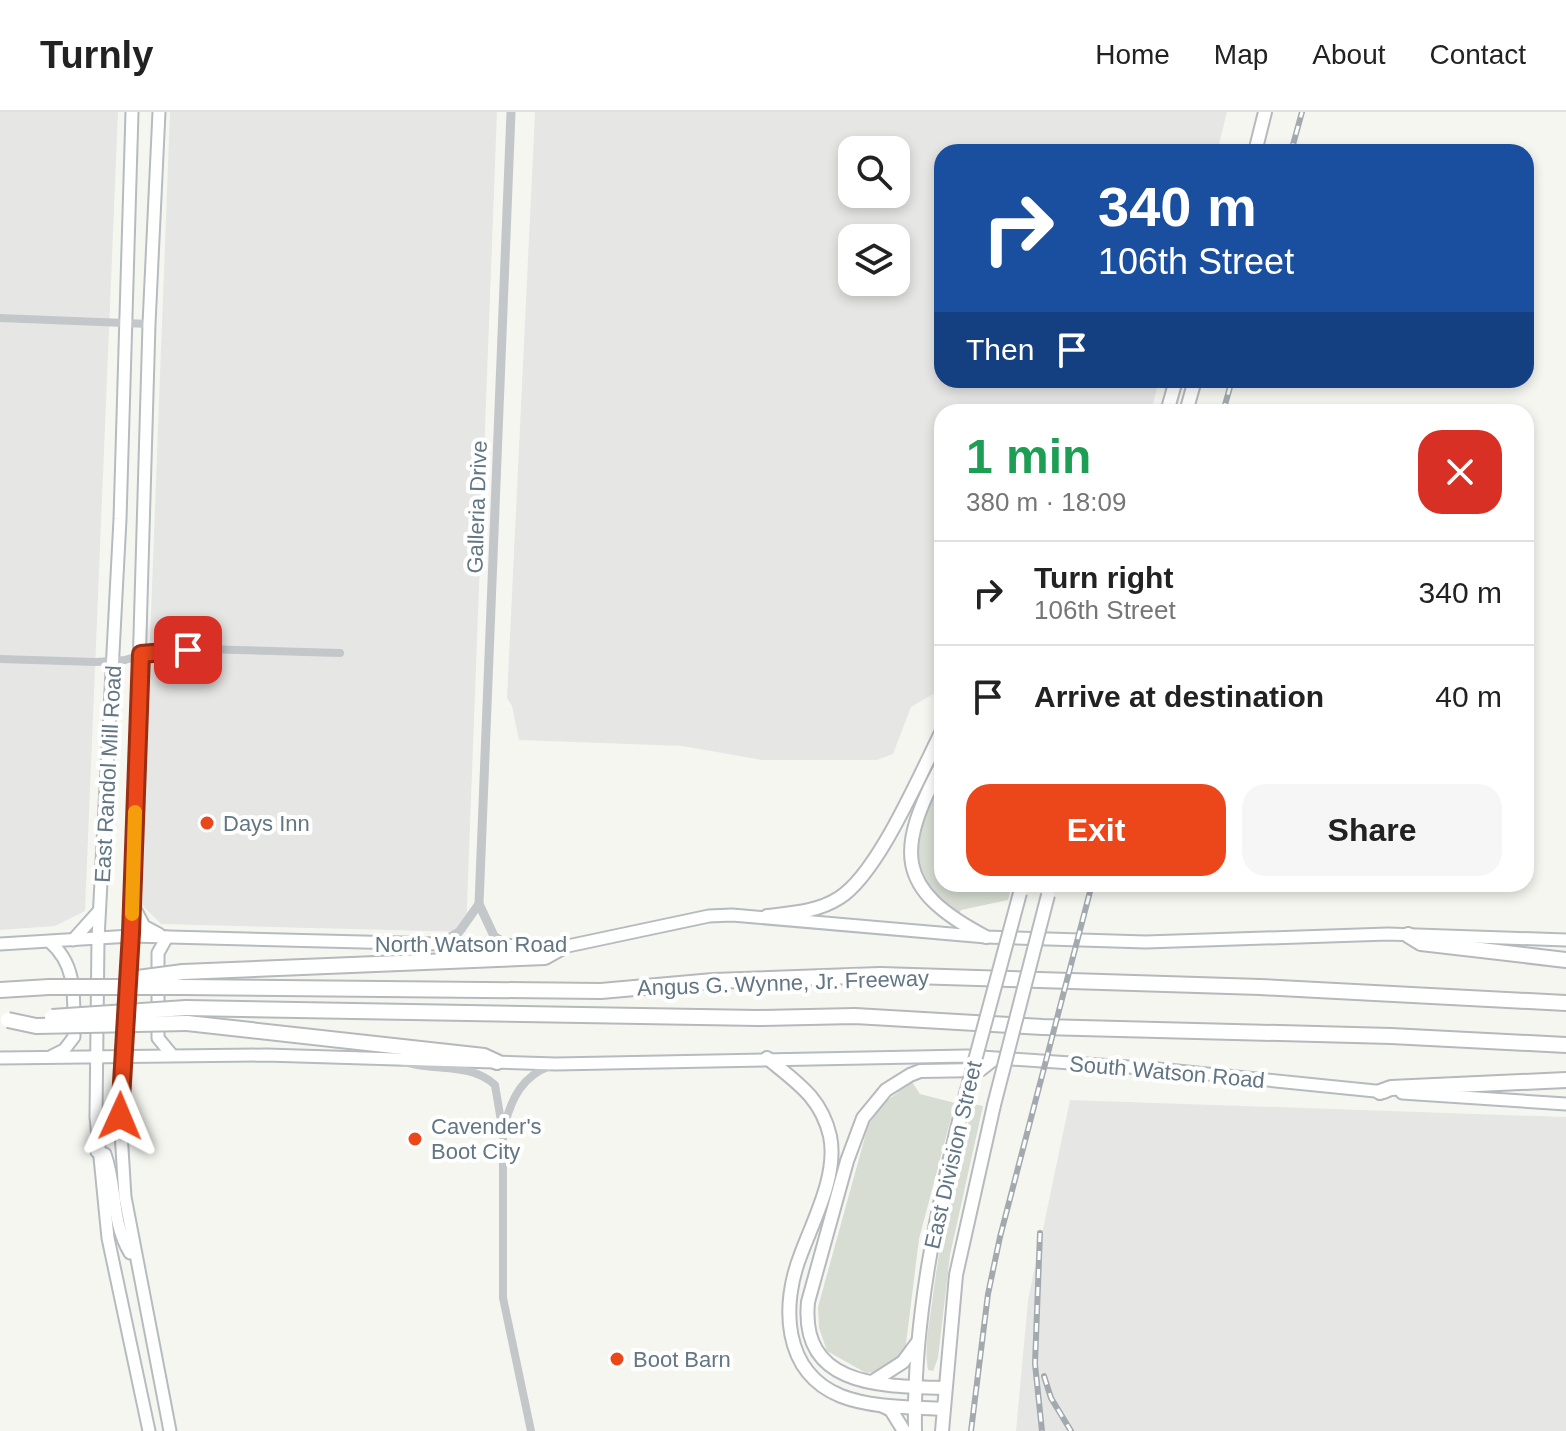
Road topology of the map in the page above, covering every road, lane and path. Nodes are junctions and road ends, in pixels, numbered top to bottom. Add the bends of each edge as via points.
1 (132, 112) edge
2 (159, 112) edge
3 (511, 112) edge
4 (1265, 112) edge
5 (1257, 144) edge
6 (0, 318) edge
7 (127, 323) junction
8 (149, 324) junction
9 (340, 653) dead end
10 (141, 654) junction
11 (0, 659) edge
12 (113, 660) junction
13 (934, 746) edge
14 (934, 781) edge
15 (1020, 892) edge
16 (1049, 892) edge
17 (132, 897) junction
18 (479, 904) junction
19 (101, 908) junction
20 (767, 916) junction
21 (1408, 935) junction
22 (131, 936) junction
23 (167, 937) junction
24 (986, 937) junction
25 (98, 939) junction
26 (72, 940) junction
27 (1566, 940) edge
28 (50, 942) junction
29 (0, 944) edge
30 (434, 946) junction
31 (563, 947) junction
32 (518, 948) junction
33 (1566, 960) edge
34 (183, 980) junction
35 (0, 990) edge
36 (1566, 1003) edge
37 (4, 1020) edge
38 (1566, 1045) edge
39 (172, 1055) junction
40 (121, 1056) junction
41 (96, 1057) junction
42 (0, 1058) edge
43 (48, 1058) junction
44 (767, 1058) junction
45 (994, 1059) junction
46 (400, 1061) junction
47 (497, 1062) junction
48 (556, 1064) junction
49 (1566, 1080) edge
50 (1380, 1092) junction
51 (1566, 1104) edge
52 (503, 1133) junction
53 (97, 1152) junction
54 (135, 1260) junction
55 (919, 1340) junction
56 (871, 1383) junction
57 (916, 1387) junction
58 (944, 1388) junction
59 (880, 1404) junction
60 (914, 1407) junction
61 (943, 1409) junction
62 (149, 1431) edge
63 (170, 1431) edge
64 (531, 1431) edge
65 (904, 1431) edge
66 (915, 1431) edge
67 (942, 1431) edge

1 - 7 main road, East Randol Mill Road
2 - 8 main road, East Randol Mill Road
3 - 18 street, Galleria Drive
4 - 5 main road
6 - 7 street
7 - 8 street
7 - 12 main road, East Randol Mill Road
8 - 10 main road, East Randol Mill Road
9 - 10 street via 201,649
10 - 12 street
10 - 17 main road, East Randol Mill Road
11 - 12 street
12 - 19 main road, East Randol Mill Road
13 - 20 main road via 861,878 822,907
14 - 24 main road via 914,824 911,847 918,884 948,917
15 - 55 main road, East Division Street, bridge via 929,1252
16 - 58 main road, East Division Street, bridge via 956,1275
17 - 22 main road, East Randol Mill Road
17 - 23 main road via 144,926
18 - 30 street via 459,932
18 - 32 street via 494,936
19 - 25 main road, East Randol Mill Road
19 - 26 main road
20 - 24 main road, North Watson Road
20 - 31 main road, North Watson Road via 709,916
21 - 24 main road via 1190,942
21 - 27 main road
21 - 33 highway via 1421,943
22 - 23 main road, North Watson Road
22 - 25 main road, North Watson Road
22 - 40 main road, East Randol Mill Road
23 - 30 main road, North Watson Road
23 - 39 main road via 158,953 158,1038
25 - 26 main road, North Watson Road
25 - 41 main road, East Randol Mill Road
26 - 28 main road, North Watson Road
28 - 29 main road, North Watson Road
28 - 43 main road via 65,956 73,974 74,1037
30 - 32 main road, North Watson Road
31 - 32 main road, North Watson Road
31 - 34 highway via 545,957
34 - 35 highway, Angus G. Wynne, Jr. Freeway, bridge
34 - 36 highway, Angus G. Wynne, Jr. Freeway via 601,991 880,975
37 - 38 highway, Angus G. Wynne, Jr. Freeway, bridge via 186,1008 855,1016
37 - 47 highway, bridge via 36,1026 187,1023 484,1056
39 - 40 main road
39 - 46 main road
40 - 41 main road
40 - 54 main road, East Randol Mill Road via 120,1153
41 - 43 main road
41 - 53 main road, East Randol Mill Road
42 - 43 main road
44 - 45 main road, South Watson Road
44 - 48 main road
44 - 59 main road via 814,1097 830,1138 829,1173 799,1258 787,1326 813,1377 839,1395
45 - 50 main road, South Watson Road via 1158,1069
45 - 56 main road via 980,1070 910,1075 886,1090 863,1118 815,1268 806,1323 815,1350 828,1366
46 - 47 main road
46 - 52 street via 485,1075 495,1085
47 - 48 main road
48 - 52 street via 521,1084
49 - 50 highway
50 - 51 main road, South Watson Road
52 - 64 street via 503,1298
53 - 54 main road via 105,1154 109,1165 116,1219
53 - 62 main road, East Randol Mill Road via 108,1238
54 - 63 main road, East Randol Mill Road
55 - 56 main road via 903,1362
55 - 57 main road, East Division Street
56 - 57 main road
57 - 58 main road
57 - 60 main road, East Division Street
58 - 61 main road, East Division Street
59 - 60 main road
59 - 65 main road via 891,1410
60 - 61 main road
60 - 66 main road, East Division Street
61 - 67 main road, East Division Street

